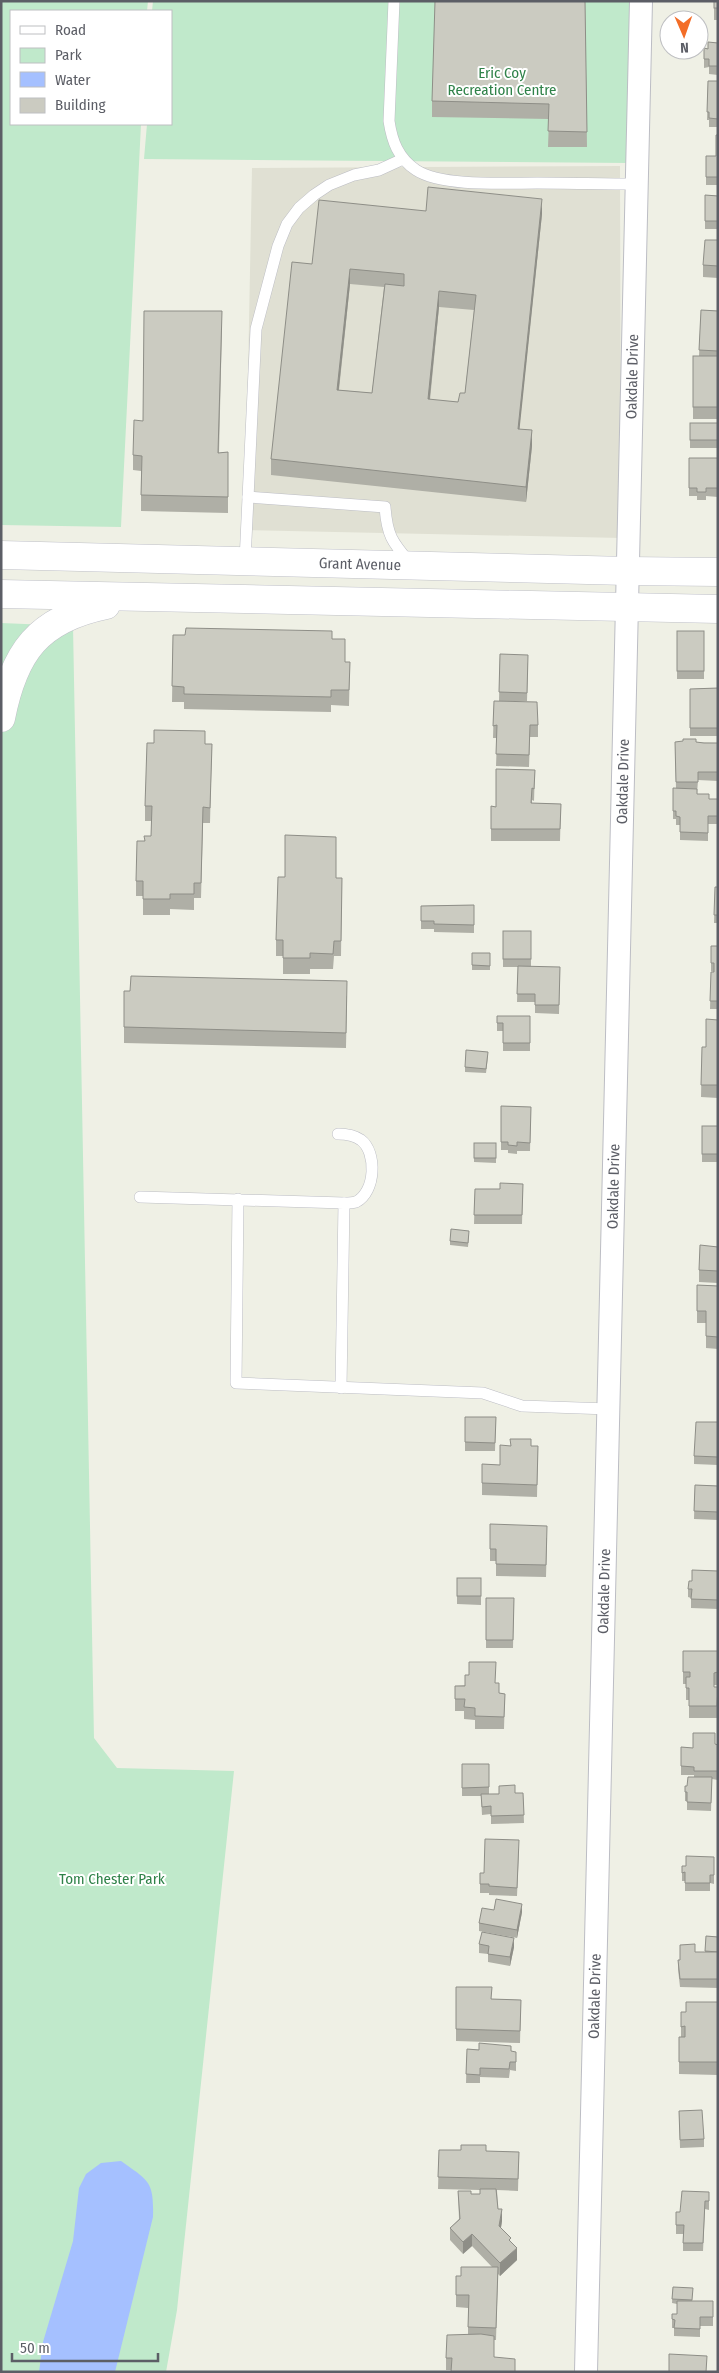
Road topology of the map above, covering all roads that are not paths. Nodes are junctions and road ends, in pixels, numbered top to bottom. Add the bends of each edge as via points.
1 (394, 1) edge
2 (641, 1) edge
3 (404, 159) junction
4 (636, 184) junction
5 (248, 497) junction
6 (1, 555) edge
7 (245, 561) junction
8 (412, 565) junction
9 (628, 572) junction
10 (718, 572) edge
11 (1, 594) edge
12 (144, 598) junction
13 (628, 608) junction
14 (718, 609) edge
15 (1, 718) edge
16 (338, 1134) dead end
17 (140, 1197) dead end
18 (238, 1199) junction
19 (344, 1203) junction
20 (340, 1388) junction
21 (609, 1409) junction
22 (586, 2372) edge

1 - 3 lane via 389,122 394,145
2 - 4 street, Oakdale Drive
3 - 4 lane via 417,171 430,176 469,182
3 - 5 lane via 329,185 299,208 287,224 256,329
4 - 9 street, Oakdale Drive
5 - 7 lane
5 - 8 lane via 384,507 386,529 392,543
6 - 7 main road, Grant Avenue
7 - 8 main road, Grant Avenue
8 - 9 main road, Grant Avenue
9 - 10 main road, Grant Avenue
9 - 13 street, Oakdale Drive
11 - 12 main road
12 - 13 main road
12 - 15 main road via 84,609 47,628 16,666 7,686
13 - 14 main road
13 - 21 street, Oakdale Drive
16 - 19 lane via 360,1139 370,1149 372,1178 367,1193 356,1202
17 - 18 lane
18 - 19 lane
18 - 20 lane via 236,1383
19 - 20 lane
20 - 21 lane via 483,1393 522,1406
21 - 22 street, Oakdale Drive

